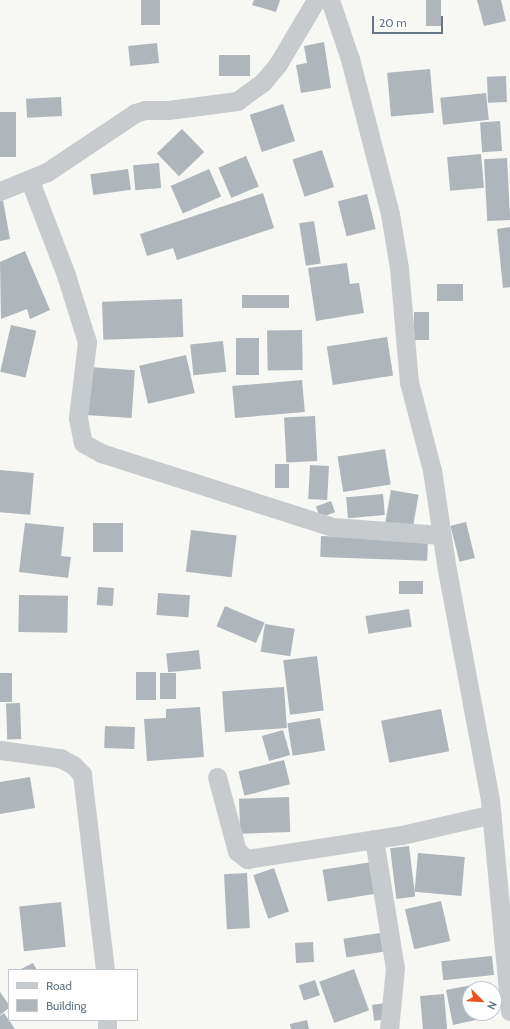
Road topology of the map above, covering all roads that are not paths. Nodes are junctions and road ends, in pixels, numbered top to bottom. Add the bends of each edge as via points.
1 (316, 0) edge
2 (330, 0) edge
3 (30, 181) junction
4 (0, 191) edge
5 (441, 535) junction
6 (0, 750) edge
7 (217, 777) dead end
8 (492, 814) junction
9 (374, 839) junction
10 (105, 969) edge
11 (510, 1011) edge
12 (389, 1029) edge

1 - 3 street via 278,64 263,82 237,101 135,113
2 - 5 street via 350,59 390,214 399,268 409,382 432,470
3 - 4 street
3 - 5 street via 66,275 87,342 78,418 83,443 101,453 333,526
5 - 8 street
6 - 10 street via 60,758 74,765 82,774
7 - 9 street via 237,851 247,859
8 - 9 street
8 - 11 street
9 - 12 street via 395,974

